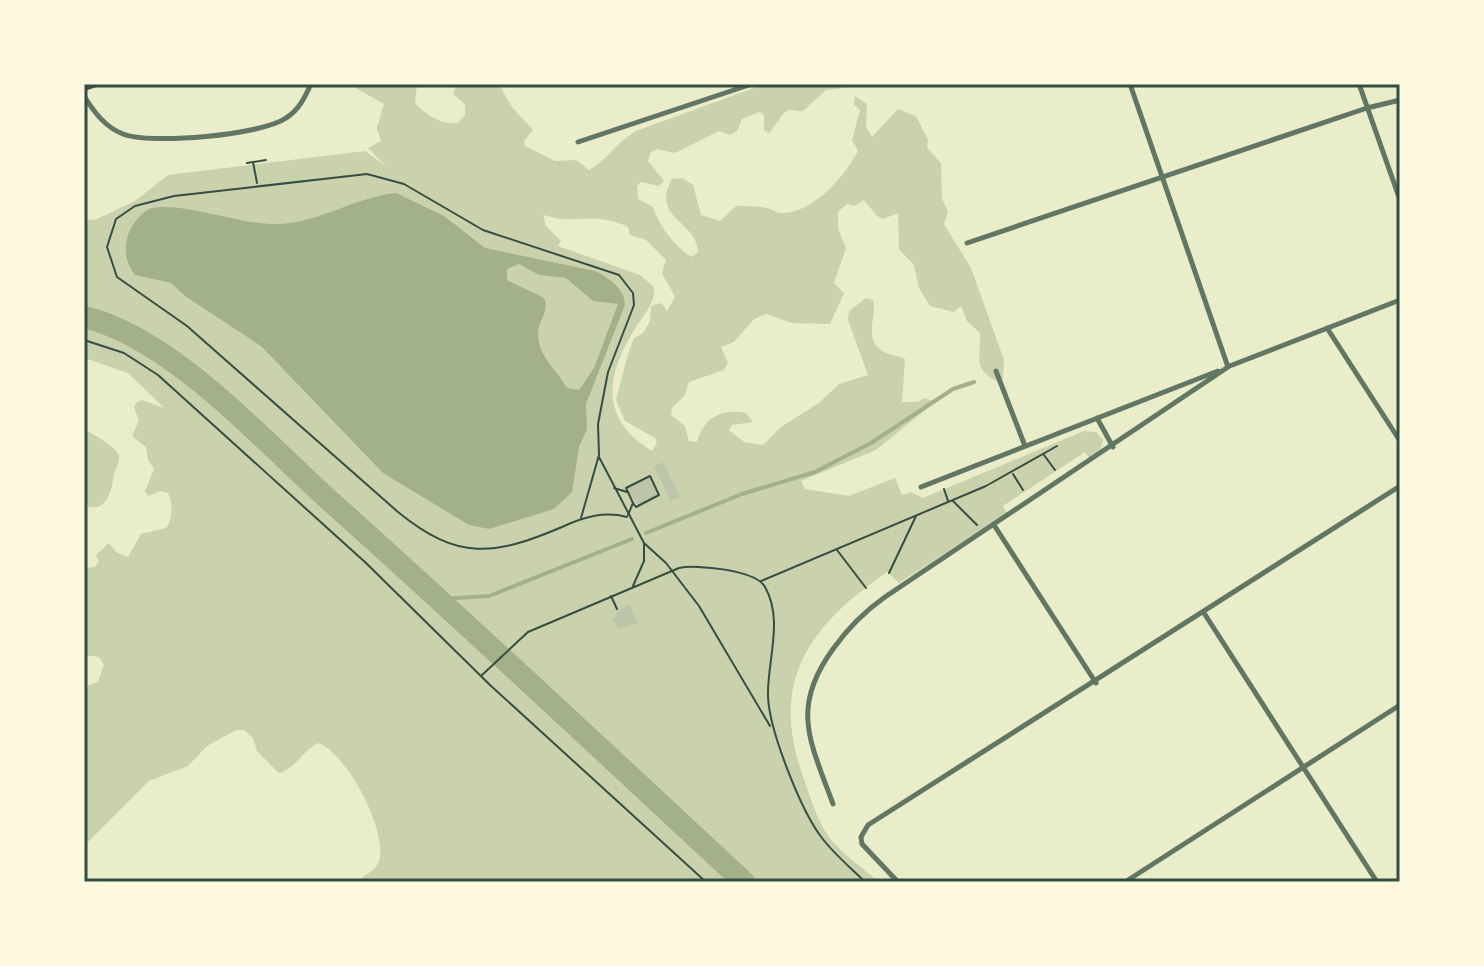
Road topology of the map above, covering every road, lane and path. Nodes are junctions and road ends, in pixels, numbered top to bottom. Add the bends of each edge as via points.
1 (93, 84) edge
2 (311, 84) edge
3 (752, 84) edge
4 (1130, 84) edge
5 (1359, 84) edge
6 (84, 87) edge
7 (84, 96) edge
8 (1400, 100) edge
9 (1367, 108) junction
10 (578, 142) dead end
11 (266, 160) dead end
12 (253, 162) junction
13 (247, 163) dead end
14 (1162, 177) junction
15 (258, 185) junction
16 (1400, 200) edge
17 (967, 243) dead end
18 (1400, 300) edge
19 (1327, 328) junction
20 (84, 340) edge
21 (1228, 367) junction
22 (996, 371) dead end
23 (1097, 418) junction
24 (1400, 441) edge
25 (1025, 446) junction
26 (1057, 446) dead end
27 (1113, 447) junction
28 (1044, 454) junction
29 (599, 455) junction
30 (1055, 470) dead end
31 (1012, 473) junction
32 (660, 480) dead end
33 (653, 483) junction
34 (1400, 486) edge
35 (921, 487) dead end
36 (613, 488) junction
37 (944, 489) dead end
38 (1023, 490) dead end
39 (628, 492) junction
40 (950, 501) junction
41 (633, 503) junction
42 (917, 515) junction
43 (627, 517) junction
44 (581, 518) junction
45 (994, 525) junction
46 (980, 528) dead end
47 (644, 543) junction
48 (837, 549) junction
49 (671, 571) junction
50 (889, 573) dead end
51 (761, 581) junction
52 (632, 587) junction
53 (866, 588) dead end
54 (611, 596) junction
55 (617, 609) dead end
56 (1204, 613) junction
57 (481, 676) junction
58 (1096, 683) junction
59 (1400, 705) edge
60 (772, 729) junction
61 (1303, 768) junction
62 (833, 804) dead end
63 (836, 844) dead end
64 (831, 848) junction
65 (706, 882) edge
66 (865, 882) edge
67 (898, 882) edge
68 (1125, 882) edge
69 (1377, 882) edge

1 - 6 main road
2 - 7 street via 296,110 262,129 155,139 113,130
3 - 10 street
4 - 14 street
5 - 9 street
8 - 9 street
9 - 14 street
9 - 16 street
11 - 12 path
12 - 13 path
12 - 15 path
14 - 17 street
14 - 21 street
15 - 29 path via 380,176 404,184 469,224 619,275 633,293 634,305 608,372 598,424
15 - 44 path via 164,198 124,211 108,236 117,277 187,326 398,512 441,542 468,550 497,550
18 - 19 street
19 - 21 street
19 - 24 street
20 - 57 path via 124,353 158,375 419,612
21 - 23 street
21 - 27 street
22 - 25 street
23 - 25 street
23 - 27 street
25 - 35 street
26 - 28 path
27 - 45 street
28 - 30 path
28 - 31 path
29 - 36 path
29 - 44 path
31 - 38 path
31 - 40 path
32 - 33 path
33 - 39 path via 650,476 626,488
33 - 41 path via 659,495 636,507
34 - 56 street
36 - 39 path
36 - 43 path
37 - 40 path
39 - 41 path
40 - 42 path
40 - 46 path
41 - 43 path
42 - 48 path
42 - 50 path
43 - 44 path
43 - 47 path
45 - 58 street
45 - 62 street via 866,611 824,662 807,699 809,731
47 - 49 path
47 - 52 path via 644,561
48 - 51 path
48 - 53 path
49 - 51 path via 696,566
49 - 52 path
49 - 60 path via 716,631
51 - 60 path via 773,616 768,695
52 - 54 path
54 - 55 path
54 - 57 path via 539,626 511,644
56 - 58 street
56 - 61 street
57 - 65 path
58 - 67 street via 868,825 861,837 868,853
59 - 61 street
60 - 64 path via 816,829
61 - 68 street
61 - 69 street
63 - 64 path
64 - 66 path

